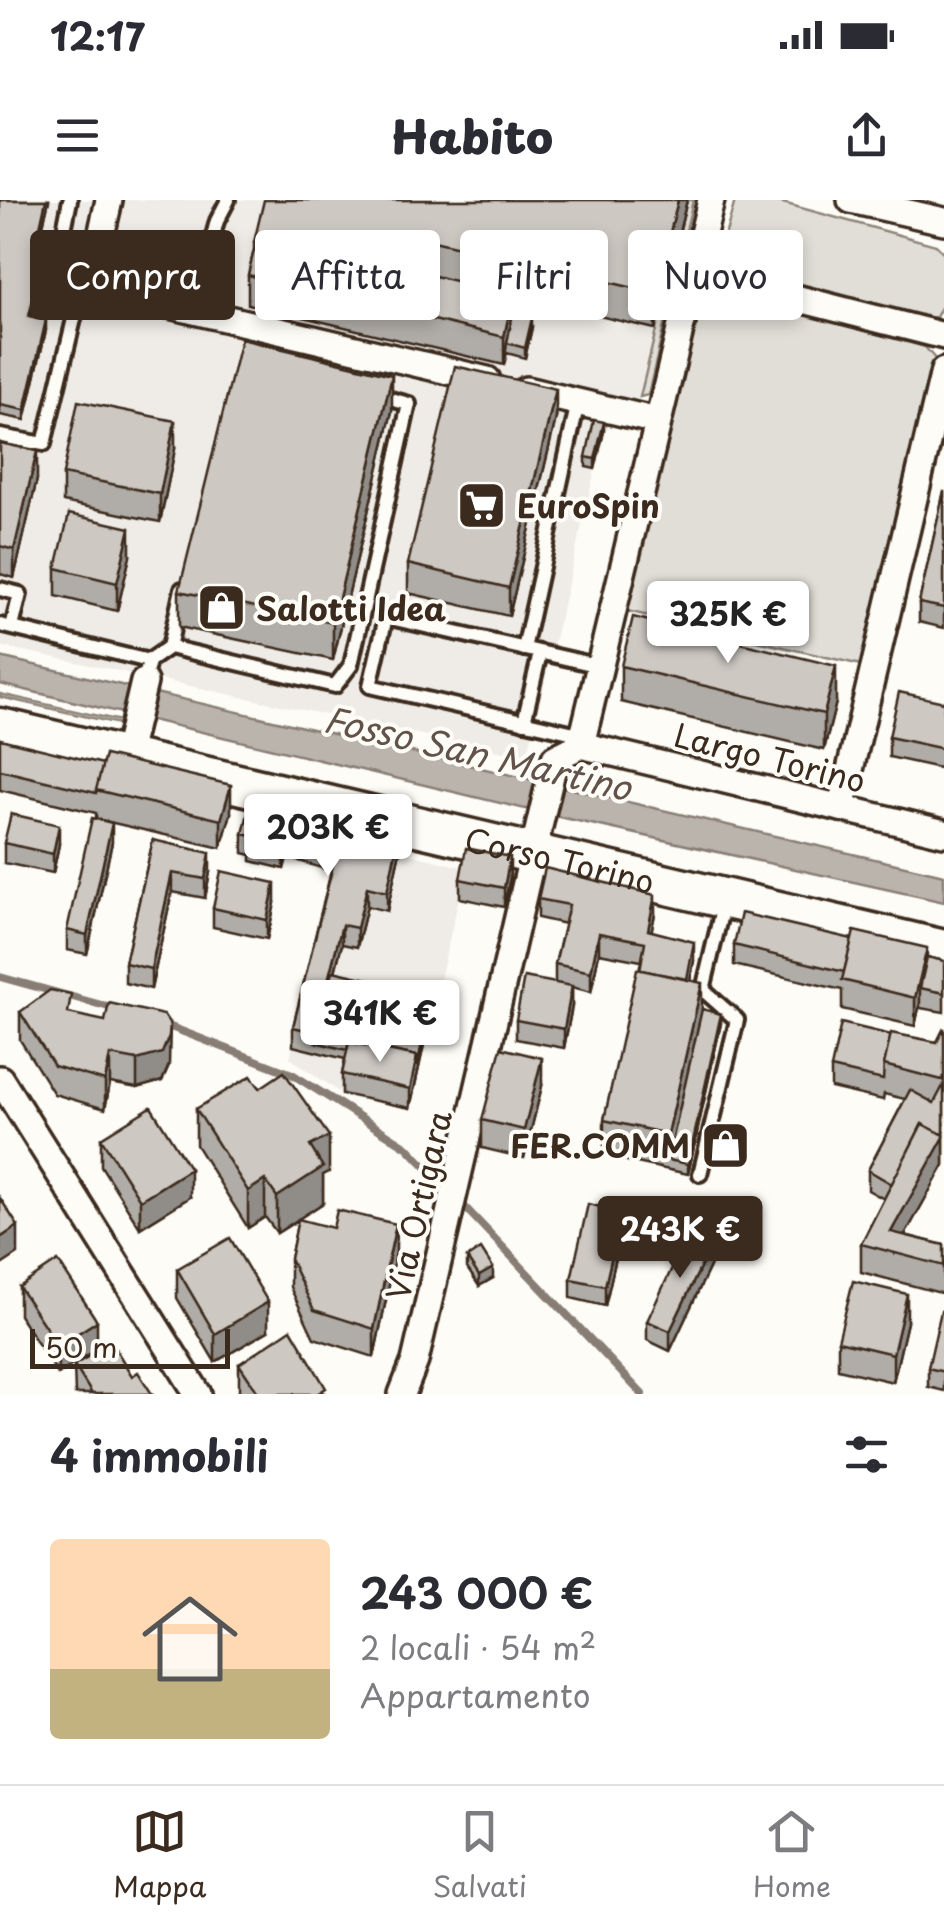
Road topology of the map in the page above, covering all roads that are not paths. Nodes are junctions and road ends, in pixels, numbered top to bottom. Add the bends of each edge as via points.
1 (70, 200) edge
2 (110, 200) edge
3 (228, 200) edge
4 (711, 200) edge
5 (867, 202) edge
6 (944, 221) edge
7 (64, 230) edge
8 (103, 230) edge
9 (215, 230) edge
10 (704, 230) edge
11 (803, 300) edge
12 (74, 320) edge
13 (231, 320) edge
14 (682, 320) edge
15 (944, 336) edge
16 (944, 371) edge
17 (371, 394) edge
18 (578, 402) junction
19 (657, 421) junction
20 (0, 436) edge
21 (187, 570) edge
22 (0, 589) edge
23 (6, 626) edge
24 (169, 646) junction
25 (524, 649) junction
26 (540, 652) junction
27 (600, 666) junction
28 (146, 672) junction
29 (524, 722) junction
30 (0, 728) edge
31 (582, 740) junction
32 (130, 742) junction
33 (841, 808) junction
34 (944, 833) edge
35 (535, 839) junction
36 (724, 898) junction
37 (944, 950) edge
38 (0, 1079) edge
39 (700, 1174) dead end
40 (198, 1394) edge
41 (402, 1394) edge

1 - 7 lane
2 - 8 street
3 - 9 lane
4 - 10 street
5 - 6 street
11 - 15 street
12 - 20 lane via 44,444
13 - 18 street
14 - 19 street
16 - 33 street
17 - 24 lane via 409,404 351,665 335,686
18 - 19 street via 615,401
18 - 25 lane
19 - 27 street
21 - 24 lane
22 - 23 lane via 20,594
23 - 28 lane
24 - 28 lane
25 - 26 lane
25 - 29 lane via 386,617 370,686
26 - 27 lane
26 - 29 lane
27 - 31 street
28 - 32 street
29 - 31 lane
30 - 32 main road, Corso Torino
31 - 33 street, Largo Torino
31 - 35 street, Via Ortigara via 555,758
32 - 35 main road, Corso Torino
33 - 34 street, Largo Torino
35 - 36 main road, Corso Torino
35 - 41 street, Via Ortigara via 416,1361
36 - 37 main road, Corso Torino
36 - 39 lane via 704,990 736,1020
38 - 40 street

